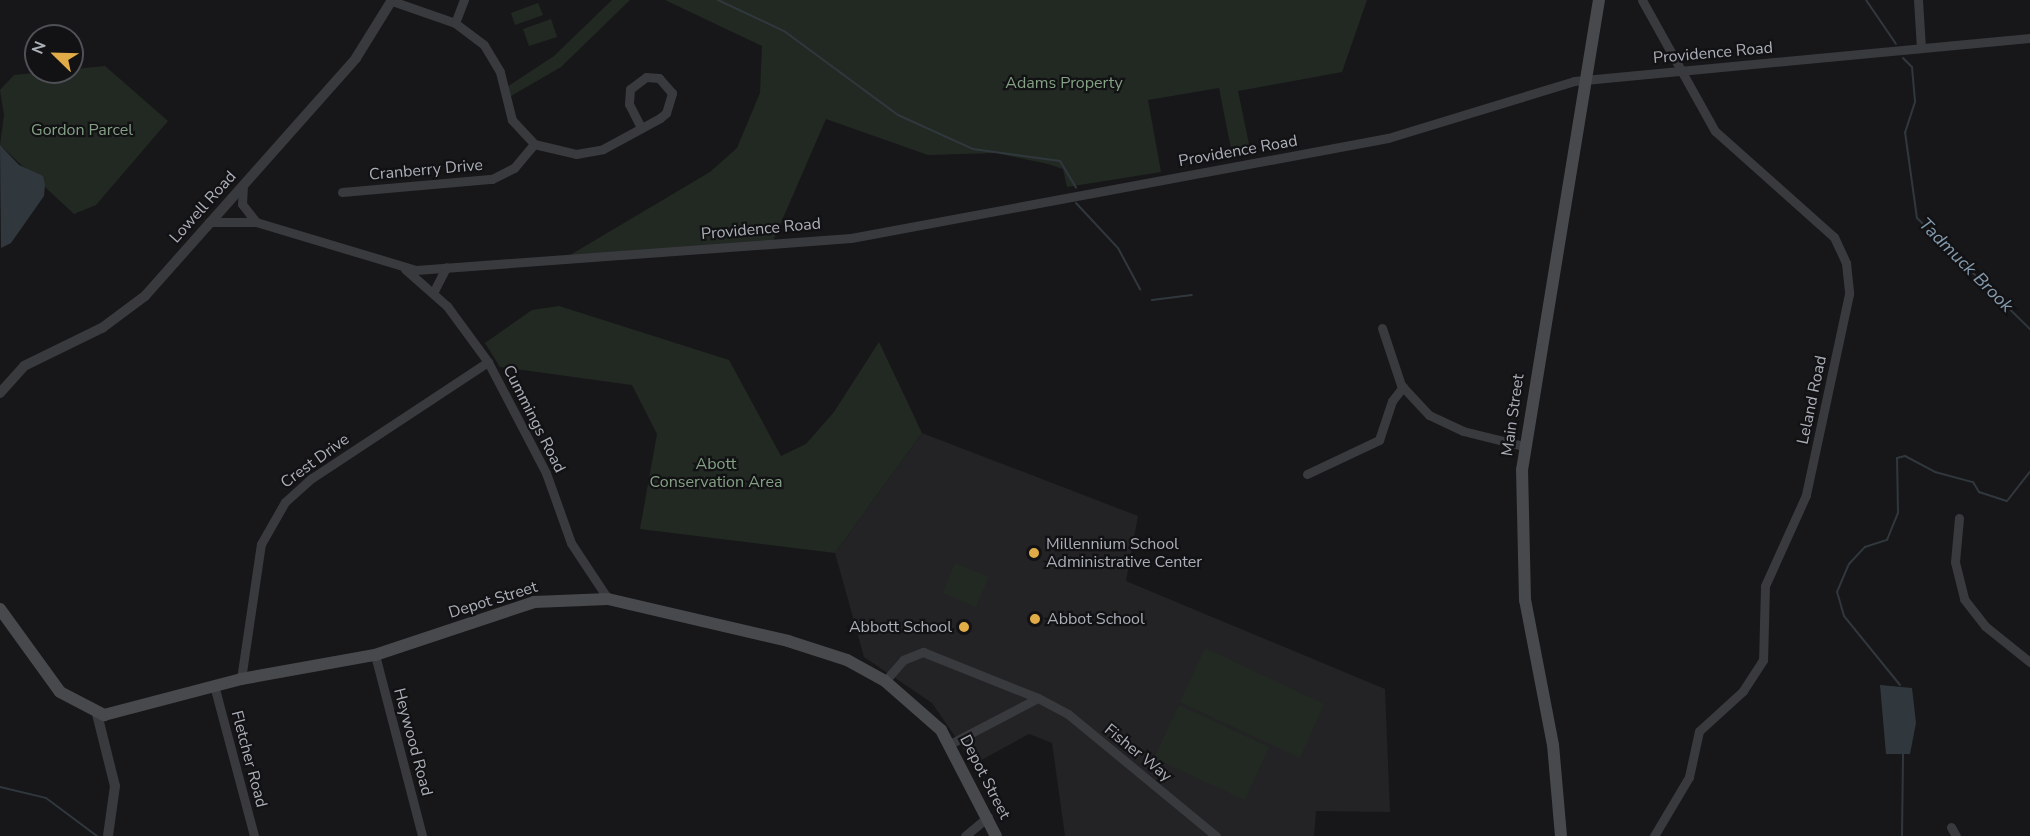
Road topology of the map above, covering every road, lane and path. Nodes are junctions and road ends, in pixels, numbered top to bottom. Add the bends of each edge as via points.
1 (392, 0) edge
2 (464, 0) edge
3 (1599, 0) edge
4 (1642, 0) edge
5 (1918, 0) edge
6 (455, 23) junction
7 (2030, 38) edge
8 (1922, 48) junction
9 (1679, 69) junction
10 (1584, 80) junction
11 (641, 128) junction
12 (534, 144) junction
13 (243, 184) junction
14 (342, 192) dead end
15 (209, 222) junction
16 (256, 222) junction
17 (446, 267) junction
18 (405, 269) junction
19 (433, 293) junction
20 (1382, 328) dead end
21 (488, 362) junction
22 (1403, 387) junction
23 (0, 393) edge
24 (1524, 446) junction
25 (1307, 474) dead end
26 (1959, 518) dead end
27 (608, 599) junction
28 (0, 609) edge
29 (375, 655) junction
30 (2030, 663) edge
31 (241, 679) junction
32 (885, 681) junction
33 (215, 689) junction
34 (1038, 698) junction
35 (97, 714) junction
36 (950, 744) junction
37 (988, 817) junction
38 (1951, 827) dead end
39 (108, 836) edge
40 (254, 836) edge
41 (422, 836) edge
42 (965, 836) edge
43 (996, 836) edge
44 (1216, 836) edge
45 (1561, 836) edge
46 (1653, 836) edge
47 (1956, 836) edge

1 - 6 street
1 - 13 street, Lowell Road via 356,58
2 - 6 street
3 - 10 main road, Main Street
4 - 9 street, Leland Road
5 - 8 street
6 - 12 street via 493,57 512,120
7 - 8 street, Providence Road
8 - 9 street, Providence Road
9 - 10 street, Providence Road
9 - 46 street, Leland Road via 1732,150 1834,237 1846,263 1849,294 1806,495 1765,586 1763,660 1743,691 1699,731 1689,777
10 - 17 street, Providence Road via 1388,138 1040,200 895,232 627,258
10 - 24 main road, Main Street
11 - 11 street via 629,105 630,89 639,79 659,78 672,93 670,107
11 - 12 street via 586,154
12 - 14 street, Cranberry Drive via 514,168 492,179
13 - 15 street, Lowell Road
13 - 16 street via 242,204
15 - 16 street, Providence Road
15 - 23 street, Lowell Road via 124,314 24,366
16 - 18 street, Providence Road
17 - 18 street, Providence Road
17 - 19 street
18 - 19 street, Cummings Road
19 - 21 street, Cummings Road
20 - 22 street
21 - 27 street, Cummings Road via 546,472 571,543
21 - 31 street, Crest Drive via 312,478 272,518 261,544
22 - 24 street via 1445,424
22 - 25 street via 1392,400 1379,440
24 - 45 main road, Main Street via 1525,600 1553,745
26 - 30 street via 1954,562 1964,599 1985,626
27 - 29 main road, Depot Street via 534,602
27 - 32 main road, Depot Street via 788,641 847,660
28 - 35 main road via 60,692
29 - 31 main road, Depot Street
29 - 41 street, Heywood Road
31 - 33 main road, Depot Street
32 - 34 street, Fisher Way via 913,655 932,653
32 - 36 main road, Depot Street via 923,710
33 - 35 main road, Depot Street via 120,714
33 - 40 street, Fletcher Road
34 - 36 street
34 - 44 street, Fisher Way via 1068,714
35 - 39 street via 115,786
36 - 37 main road, Depot Street
37 - 42 street
37 - 43 main road, Depot Street
38 - 47 street

